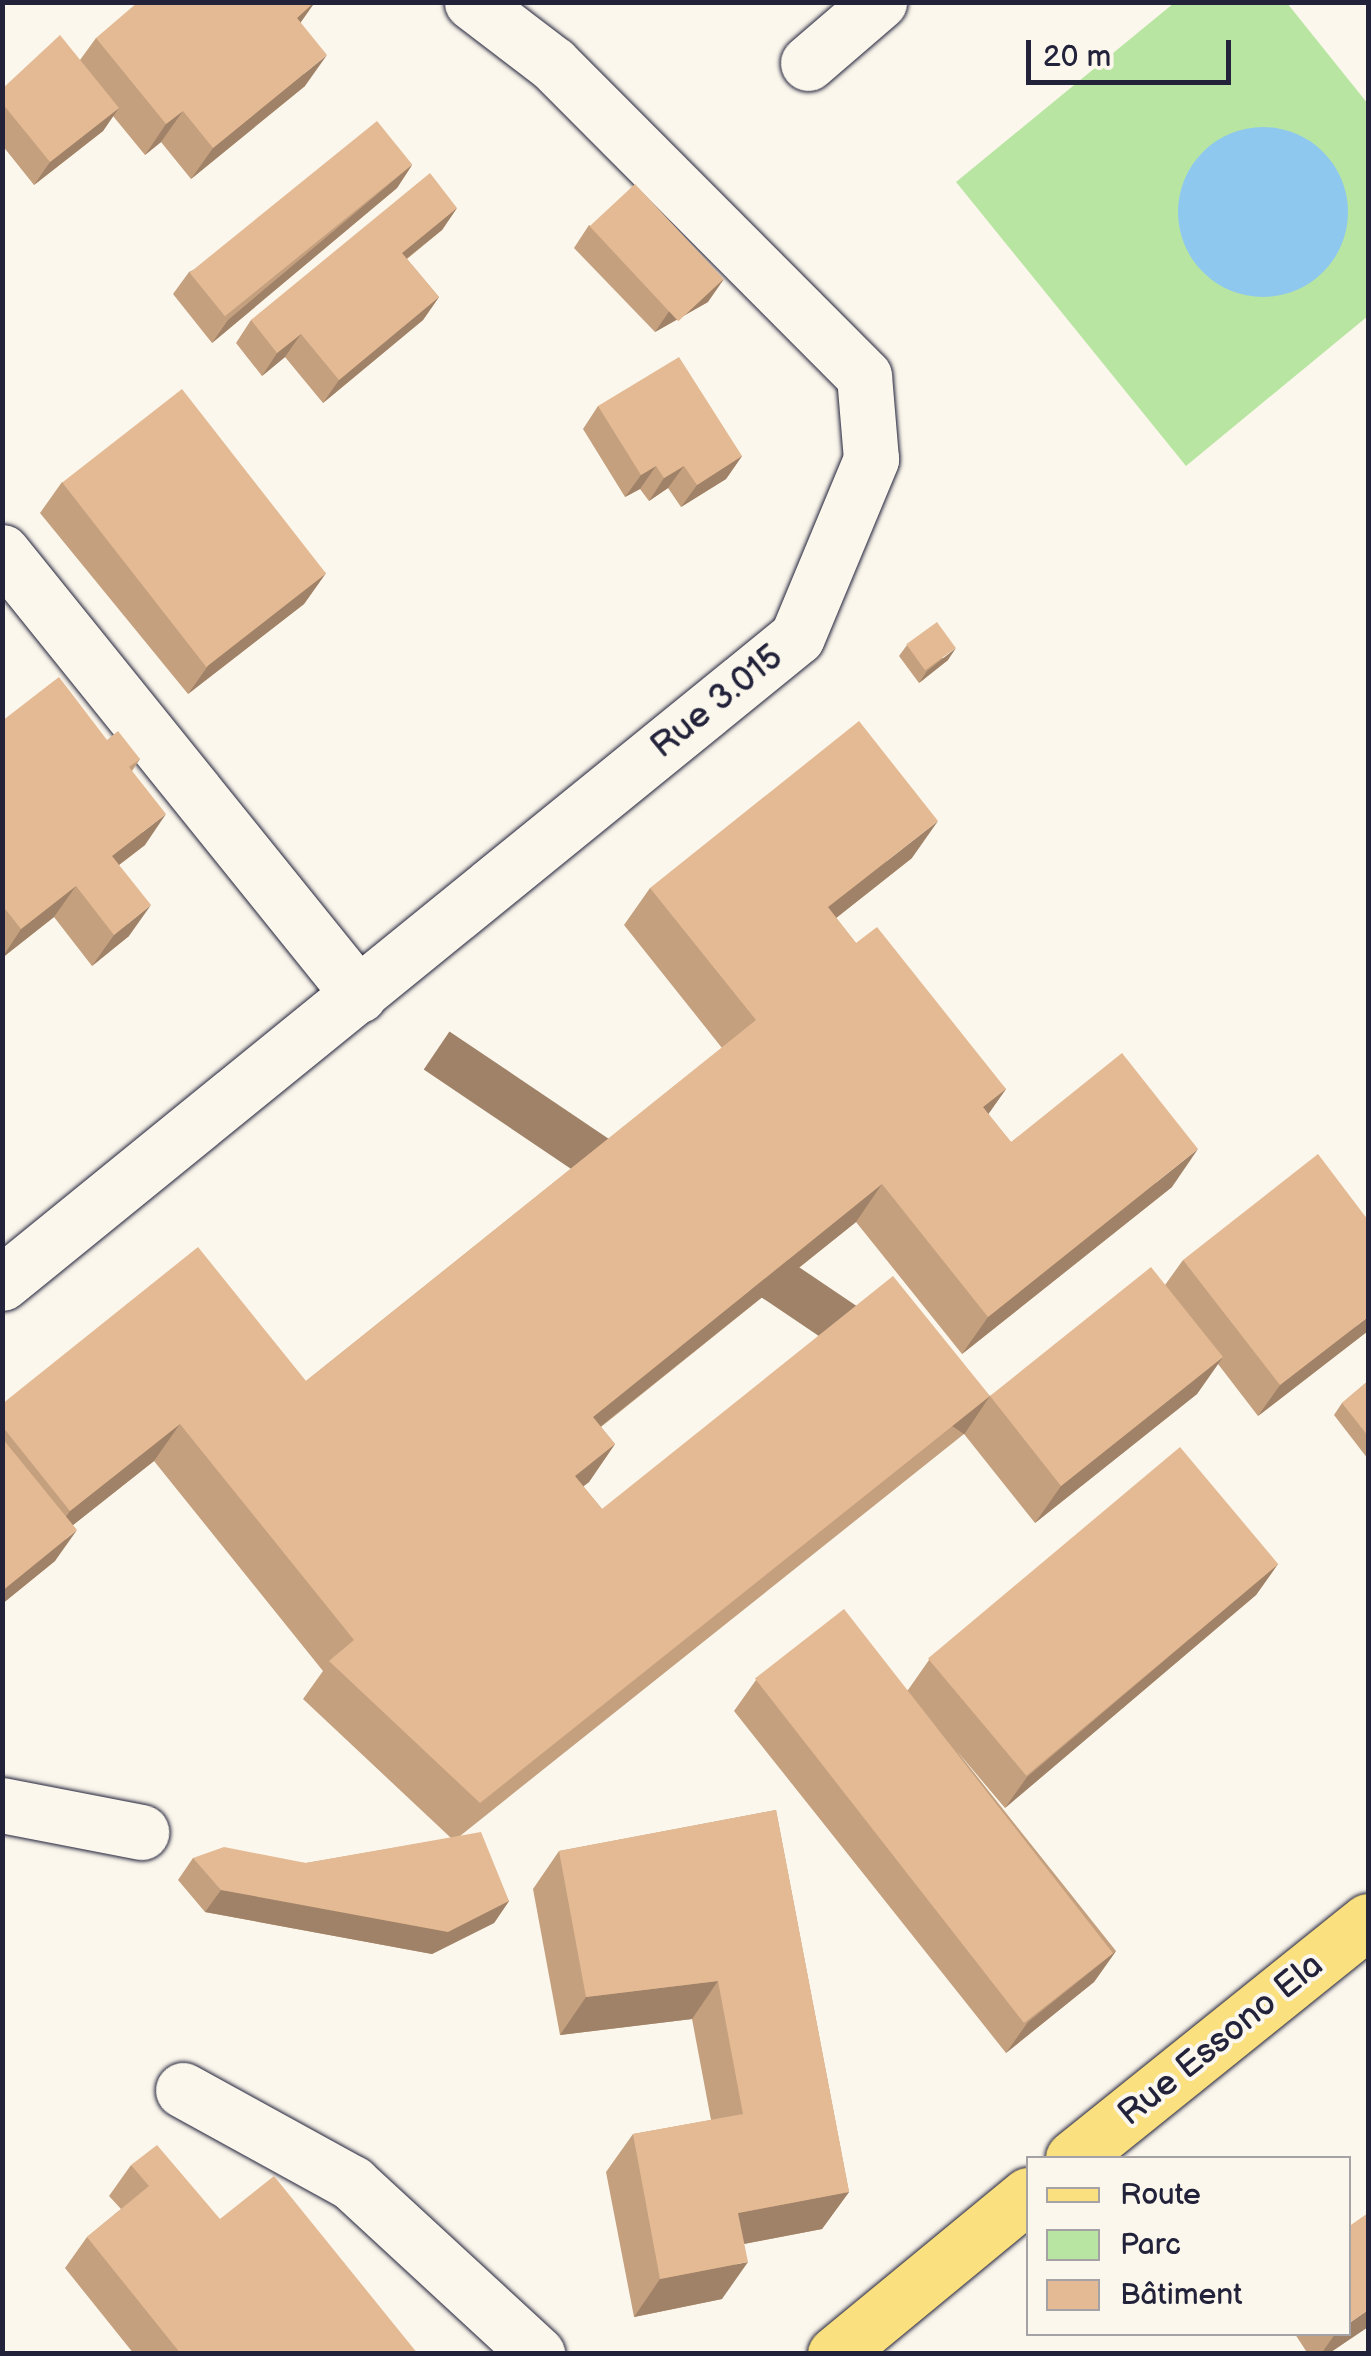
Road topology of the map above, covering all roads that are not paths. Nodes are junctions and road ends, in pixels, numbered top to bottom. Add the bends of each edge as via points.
1 (472, 2) edge
2 (879, 2) edge
3 (808, 63) dead end
4 (2, 552) edge
5 (359, 995) junction
6 (2, 1283) edge
7 (2, 1806) edge
8 (140, 1832) dead end
9 (1368, 1922) edge
10 (183, 2090) dead end
11 (1076, 2156) edge
12 (1026, 2196) edge
13 (536, 2354) edge
14 (834, 2354) edge

1 - 5 street, Rue 3.015 via 552,64 864,376 871,459 797,637
2 - 3 street
4 - 5 street
5 - 6 street, Rue 3.015
7 - 8 street
9 - 11 main road, Rue Essono Ela
10 - 13 street via 352,2183
12 - 14 main road

